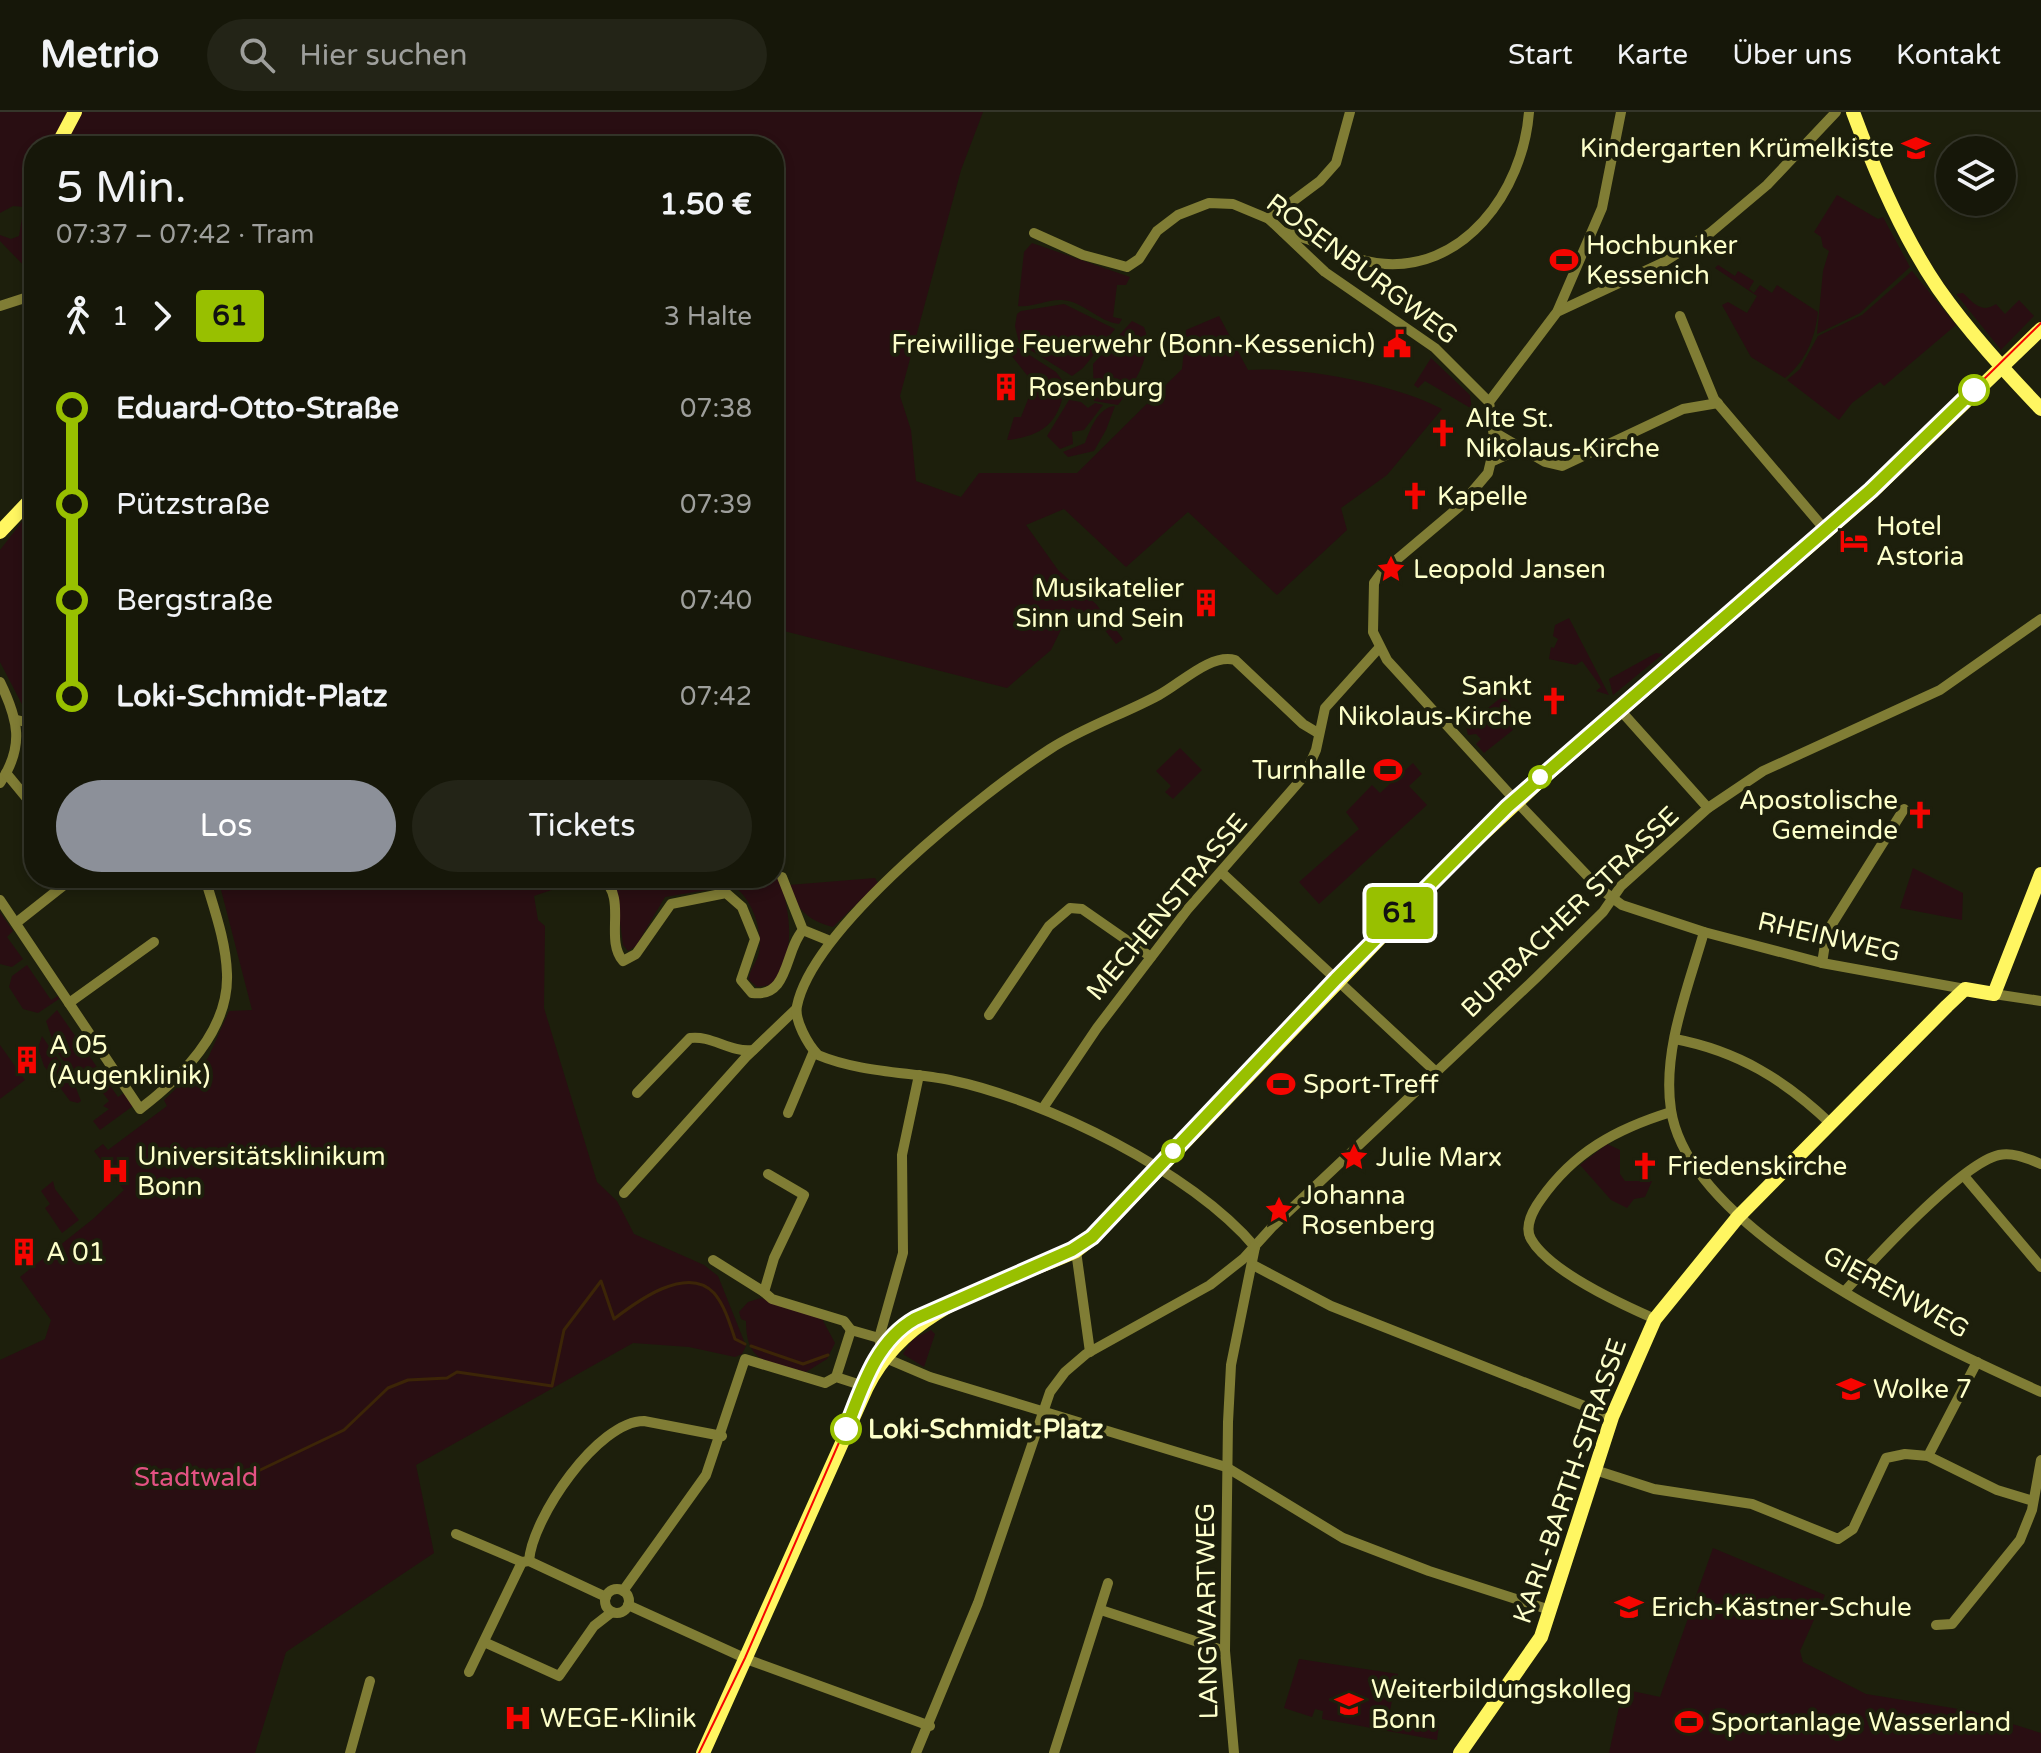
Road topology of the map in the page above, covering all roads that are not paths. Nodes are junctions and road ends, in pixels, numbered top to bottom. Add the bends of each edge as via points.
1 (75, 112) edge
2 (1350, 112) edge
3 (1529, 112) edge
4 (1621, 112) edge
5 (1836, 112) edge
6 (1853, 112) edge
7 (62, 136) edge
8 (1269, 219) junction
9 (1283, 232) junction
10 (1034, 233) dead end
11 (24, 298) edge
12 (0, 306) edge
13 (1557, 312) junction
14 (1680, 316) dead end
15 (2041, 329) edge
16 (2004, 368) junction
17 (1718, 403) junction
18 (1489, 404) junction
19 (2041, 409) edge
20 (1494, 432) junction
21 (1520, 449) junction
22 (1493, 461) junction
23 (24, 506) edge
24 (1, 529) edge
25 (1827, 532) junction
26 (2041, 619) edge
27 (1379, 648) junction
28 (0, 682) edge
29 (1621, 711) junction
30 (17, 720) junction
31 (24, 722) edge
32 (1318, 733) junction
33 (3, 778) edge
34 (24, 798) edge
35 (1517, 802) junction
36 (1708, 808) junction
37 (1904, 809) dead end
38 (1222, 873) junction
39 (2041, 874) edge
40 (784, 882) edge
41 (60, 888) edge
42 (208, 888) edge
43 (609, 888) edge
44 (1611, 899) junction
45 (0, 900) edge
46 (16, 923) junction
47 (803, 930) junction
48 (1704, 932) junction
49 (830, 941) junction
50 (154, 942) dead end
51 (1151, 957) junction
52 (1822, 963) junction
53 (1338, 981) junction
54 (1965, 989) junction
55 (1994, 994) junction
56 (2041, 1001) edge
57 (69, 1003) junction
58 (796, 1009) junction
59 (989, 1015) dead end
60 (1675, 1039) junction
61 (755, 1050) junction
62 (814, 1051) junction
63 (1437, 1073) junction
64 (919, 1075) junction
65 (637, 1093) dead end
66 (1043, 1108) junction
67 (1671, 1112) junction
68 (788, 1113) dead end
69 (1831, 1124) junction
70 (2041, 1164) edge
71 (1159, 1171) junction
72 (768, 1174) dead end
73 (1964, 1176) junction
74 (624, 1193) dead end
75 (1738, 1217) junction
76 (1255, 1247) junction
77 (1076, 1251) junction
78 (713, 1260) dead end
79 (1253, 1265) junction
80 (2041, 1267) edge
81 (1845, 1291) junction
82 (764, 1292) junction
83 (1655, 1319) junction
84 (851, 1330) junction
85 (879, 1338) junction
86 (1090, 1352) junction
87 (883, 1357) junction
88 (1977, 1362) junction
89 (836, 1377) junction
90 (867, 1387) junction
91 (2041, 1392) edge
92 (1041, 1411) junction
93 (1612, 1417) junction
94 (722, 1436) junction
95 (1928, 1456) junction
96 (2041, 1460) edge
97 (1226, 1467) junction
98 (1595, 1470) junction
99 (2033, 1501) junction
100 (456, 1534) dead end
101 (525, 1562) junction
102 (1108, 1583) dead end
103 (623, 1591) junction
104 (606, 1597) junction
105 (628, 1605) junction
106 (1101, 1610) junction
107 (1550, 1610) junction
108 (612, 1612) junction
109 (1936, 1625) dead end
110 (484, 1642) junction
111 (1225, 1651) junction
112 (747, 1659) junction
113 (469, 1672) dead end
114 (370, 1681) dead end
115 (930, 1726) junction
116 (350, 1753) edge
117 (703, 1753) edge
118 (916, 1753) edge
119 (1054, 1753) edge
120 (1234, 1753) edge
121 (1460, 1753) edge

1 - 7 main road
2 - 8 street via 1336,163
3 - 9 street via 1520,158 1496,204 1480,228 1443,255 1397,265 1374,263
4 - 13 street via 1602,208
5 - 13 street via 1767,185 1710,233 1662,263
6 - 16 main road via 1922,262
8 - 9 street, ROSENBURGWEG
8 - 10 street, ROSENBURGWEG via 1233,204 1197,206 1163,225 1127,267
9 - 18 street, ROSENBURGWEG via 1325,272 1435,348
11 - 12 street
13 - 18 street
14 - 17 street
15 - 16 main road
16 - 19 main road
16 - 25 main road
17 - 21 street via 1683,409 1562,466
17 - 25 street
18 - 20 street
20 - 21 street
20 - 22 street
21 - 22 street
22 - 27 street via 1459,507 1377,577 1372,598
23 - 24 main road
25 - 29 main road
26 - 36 street, BURBACHER STRASSE via 1940,690 1763,771
27 - 32 street, MECHENSTRASSE via 1330,701
27 - 35 street
28 - 30 street
29 - 35 main road
29 - 36 street
30 - 31 street
30 - 33 street via 17,747
32 - 38 street, MECHENSTRASSE via 1305,775
32 - 49 street via 1241,664 1229,658 1215,661 1031,762 947,827
33 - 34 street
35 - 44 street
35 - 53 main road
36 - 44 street, BURBACHER STRASSE
37 - 52 street via 1827,932
38 - 51 street, MECHENSTRASSE
38 - 53 street
39 - 55 main road
40 - 47 street
41 - 46 street
42 - 57 street via 225,951 224,997 193,1062 140,1109
43 - 47 street via 615,897 617,949 623,961 636,954 671,904 726,893 742,907 755,939 741,980 752,993 768,993 778,986
44 - 48 street, RHEINWEG
44 - 63 street, BURBACHER STRASSE
45 - 46 street
46 - 57 street
47 - 49 street
48 - 52 street, RHEINWEG
48 - 60 street
49 - 58 street via 805,982
50 - 57 street
51 - 59 street via 1082,909 1070,908 1049,926
51 - 66 street, MECHENSTRASSE
52 - 54 street, RHEINWEG
53 - 63 street
53 - 71 main road
54 - 55 main road, RHEINWEG
54 - 69 main road, KARL-BARTH-STRASSE
55 - 56 street, RHEINWEG
58 - 61 street
58 - 62 street
60 - 67 street
60 - 69 street via 1766,1071 1792,1087
61 - 65 street via 740,1052 690,1038
61 - 74 street
62 - 64 street via 826,1058
62 - 68 street
63 - 76 street, BURBACHER STRASSE
64 - 66 street via 996,1091
64 - 85 street via 902,1155 903,1253
66 - 71 street
67 - 75 street, GIERENWEG via 1691,1158
67 - 83 street via 1619,1130 1576,1158 1537,1205 1529,1228 1539,1248 1571,1274
69 - 75 main road, KARL-BARTH-STRASSE
70 - 73 street via 2001,1154
71 - 76 street via 1233,1221
71 - 77 main road
72 - 82 street via 804,1195
73 - 80 street
73 - 81 street
75 - 81 street, GIERENWEG
75 - 83 main road, KARL-BARTH-STRASSE
76 - 79 street, LANGWARTWEG
76 - 86 street, BURBACHER STRASSE via 1198,1294
77 - 86 street
77 - 87 main road via 925,1318
78 - 82 street
79 - 93 street via 1331,1306
79 - 97 street, LANGWARTWEG via 1231,1365
81 - 88 street, GIERENWEG
82 - 84 street via 844,1321
83 - 93 main road, KARL-BARTH-STRASSE
84 - 85 street
84 - 89 street
85 - 87 street
86 - 92 street, BURBACHER STRASSE via 1065,1372
87 - 90 main road
87 - 92 street
88 - 91 street, GIERENWEG
88 - 95 street
89 - 90 street
89 - 94 street via 825,1383 745,1359
90 - 112 main road
92 - 97 street
92 - 115 street, BURBACHER STRASSE via 978,1603
93 - 98 main road, KARL-BARTH-STRASSE
94 - 101 street via 644,1421 614,1430 563,1486
94 - 103 street via 699,1488
95 - 98 street via 1886,1458 1853,1529 1838,1539 1752,1504 1654,1489
95 - 99 street via 1997,1490
96 - 99 street
97 - 107 street via 1343,1538
97 - 111 street, LANGWARTWEG
98 - 107 main road, KARL-BARTH-STRASSE
99 - 109 street via 2014,1550 1952,1624
100 - 101 street
101 - 104 street
101 - 110 street
102 - 106 street
103 - 104 street via 613,1590
103 - 105 street
104 - 108 street
105 - 108 street
105 - 112 street
106 - 111 street
106 - 119 street
107 - 121 main road, KARL-BARTH-STRASSE via 1533,1652
108 - 110 street via 594,1626 559,1676
110 - 113 street
111 - 120 street, LANGWARTWEG
112 - 115 street
112 - 117 main road
114 - 116 street
115 - 118 street, BURBACHER STRASSE

